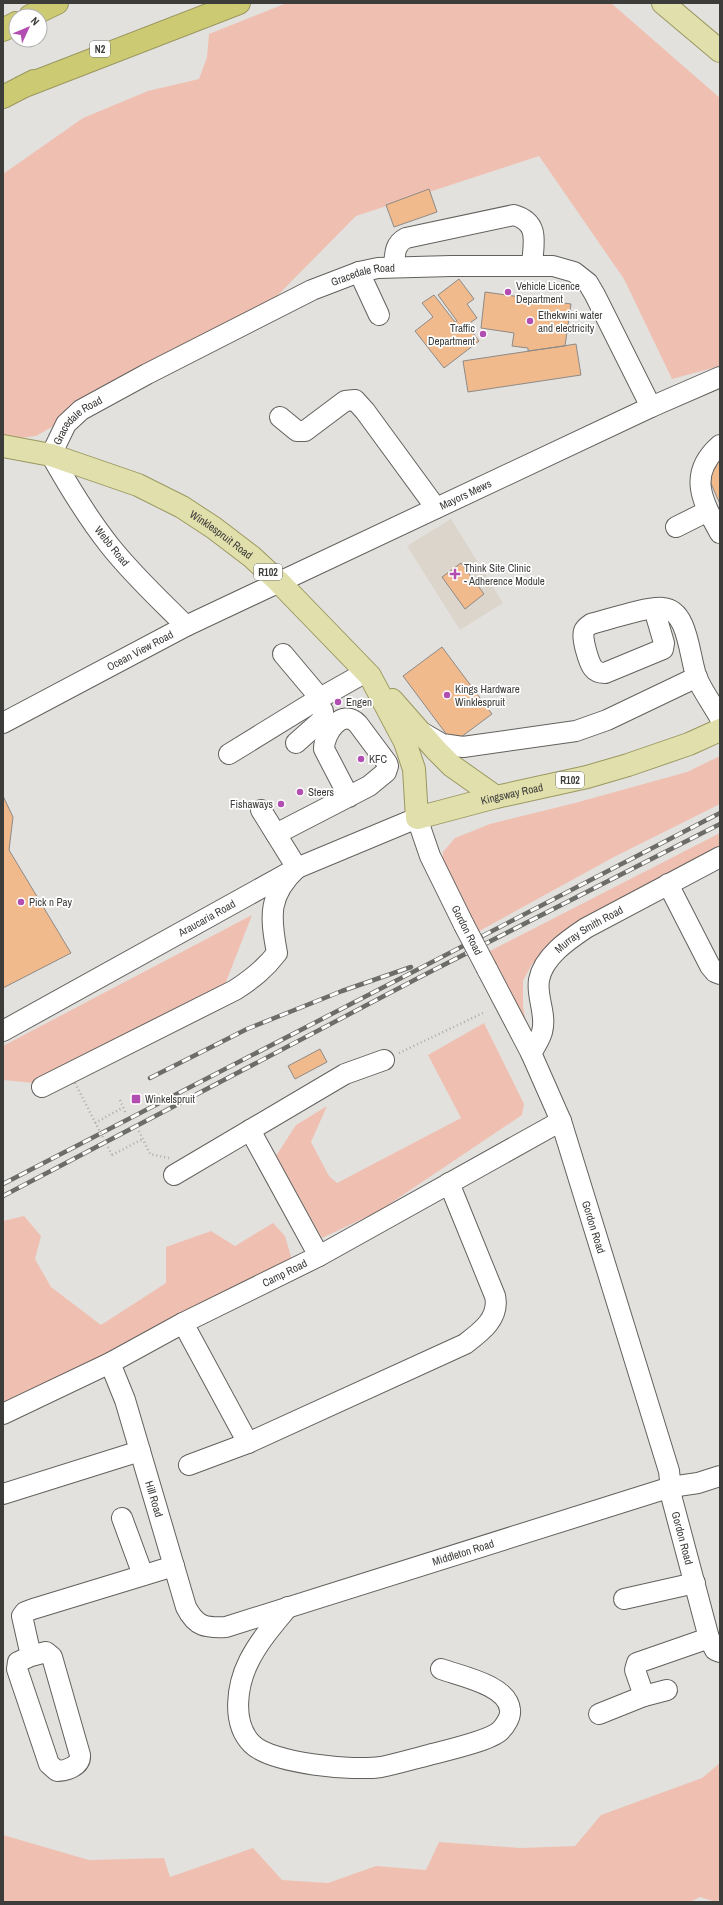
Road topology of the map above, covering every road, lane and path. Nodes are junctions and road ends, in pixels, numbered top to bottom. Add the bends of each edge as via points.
1 (57, 3) edge
2 (198, 3) edge
3 (239, 3) edge
4 (663, 3) edge
5 (47, 8) edge
6 (720, 51) edge
7 (22, 87) junction
8 (3, 97) edge
9 (532, 266) junction
10 (394, 267) junction
11 (359, 272) junction
12 (379, 315) dead end
13 (720, 377) edge
14 (651, 407) junction
15 (280, 417) dead end
16 (720, 445) edge
17 (3, 446) edge
18 (51, 455) junction
19 (436, 508) junction
20 (708, 512) junction
21 (676, 528) dead end
22 (720, 533) edge
23 (279, 582) junction
24 (654, 608) dead end
25 (186, 626) junction
26 (283, 654) dead end
27 (368, 674) junction
28 (697, 677) junction
29 (318, 699) junction
30 (720, 718) edge
31 (3, 723) edge
32 (720, 730) edge
33 (420, 731) junction
34 (296, 743) dead end
35 (229, 754) dead end
36 (348, 797) dead end
37 (496, 797) junction
38 (261, 810) dead end
39 (417, 818) junction
40 (276, 834) junction
41 (720, 857) edge
42 (297, 868) junction
43 (668, 884) junction
44 (720, 974) edge
45 (484, 1013) dead end
46 (3, 1030) edge
47 (531, 1053) junction
48 (384, 1060) joint
49 (75, 1083) dead end
50 (42, 1087) dead end
51 (120, 1100) dead end
52 (122, 1108) junction
53 (126, 1114) dead end
54 (561, 1121) junction
55 (95, 1122) junction
56 (250, 1130) junction
57 (139, 1131) dead end
58 (144, 1139) junction
59 (180, 1172) joint
60 (449, 1183) junction
61 (319, 1256) junction
62 (183, 1323) junction
63 (110, 1363) junction
64 (3, 1414) edge
65 (248, 1443) junction
66 (140, 1451) junction
67 (189, 1465) dead end
68 (720, 1476) edge
69 (671, 1487) junction
70 (3, 1494) edge
71 (122, 1518) dead end
72 (174, 1566) junction
73 (143, 1575) junction
74 (695, 1583) junction
75 (624, 1599) dead end
76 (288, 1607) junction
77 (207, 1627) joint
78 (716, 1648) edge
79 (32, 1656) junction
80 (441, 1669) dead end
81 (667, 1690) dead end
82 (644, 1696) junction
83 (599, 1714) dead end

1 - 5 highway
2 - 7 highway, N2
3 - 7 highway
4 - 6 main road
7 - 8 highway, N2
9 - 10 street, Gracedale Road
9 - 10 street via 533,230 524,218 514,215 401,240 395,253
9 - 14 street, Gracedale Road via 553,266 574,272 588,283
10 - 11 street, Gracedale Road
11 - 12 street
11 - 18 street, Gracedale Road via 312,290 81,410 66,424
13 - 14 street, Mayors Mews
14 - 19 street, Mayors Mews
15 - 19 street via 297,431 305,432 346,401 355,400
16 - 20 street via 711,454 700,475 700,489
17 - 18 main road, Winklespruit Road / R102
18 - 23 main road, Winklespruit Road / R102 via 138,486 182,507 252,557
18 - 25 street, Webb Road via 73,494 110,546
19 - 23 street, Mayors Mews
20 - 21 street
20 - 22 street
23 - 25 street, Ocean View Road
23 - 27 main road, Winklespruit Road / R102
24 - 28 street via 669,609 678,616
25 - 31 street, Ocean View Road
26 - 29 street
27 - 29 street
27 - 33 main road
27 - 39 main road, Winklespruit Road / R102 via 405,742 414,769
28 - 30 street
28 - 33 street via 607,720 576,730 463,747 442,744
29 - 34 street via 323,719
29 - 35 street
32 - 37 main road, Kingsway Road / R102 via 689,744 628,765 587,777
33 - 37 main road via 452,766
36 - 40 street
37 - 39 main road, Kingsway Road / R102
38 - 40 street
39 - 42 street, Araucaria Road
39 - 47 street, Gordon Road, bridge via 430,856
40 - 42 street
41 - 43 street, Murray Smith Road
42 - 46 street, Araucaria Road
42 - 50 street via 284,880 274,903 272,928 277,953 258,975 235,990
43 - 44 street via 710,966
43 - 47 street, Murray Smith Road via 586,928 568,940 549,961 539,979 544,1020 542,1032
45 - 48 path
47 - 54 street, Gordon Road
48 - 56 street via 345,1074
49 - 55 path, bridge
51 - 52 path
52 - 53 path
52 - 55 path
54 - 60 street, Camp Road
54 - 69 street, Gordon Road via 669,1472
55 - 58 path, bridge via 112,1155
56 - 59 street
56 - 61 street
57 - 58 path
58 - 59 path via 150,1154 176,1159
60 - 61 street, Camp Road
60 - 65 street via 495,1296 497,1305 494,1315 486,1326 465,1344
61 - 62 street, Camp Road
62 - 63 street, Camp Road
62 - 65 street
63 - 64 street, Camp Road
63 - 66 street, Hill Road via 125,1400
65 - 67 street
66 - 70 street
66 - 72 street, Hill Road
68 - 69 street, Middleton Road via 698,1483
69 - 74 street, Gordon Road
69 - 76 street, Middleton Road
71 - 73 street
72 - 73 street
72 - 77 street, Hill Road via 190,1615 198,1624
73 - 79 street via 25,1612 21,1619
74 - 75 street
74 - 78 street, Gordon Road
76 - 77 street, Middleton Road via 226,1627
76 - 80 street via 255,1651 241,1686 238,1704 243,1733 252,1745 263,1752 292,1761 330,1766 380,1767 442,1752 490,1737 500,1731 508,1721 510,1710 506,1698 497,1689
78 - 82 street via 637,1663 635,1670
79 - 79 street via 46,1652 52,1656 80,1755 77,1765 60,1771 56,1771 49,1764 17,1669 18,1662
81 - 82 street
82 - 83 street

